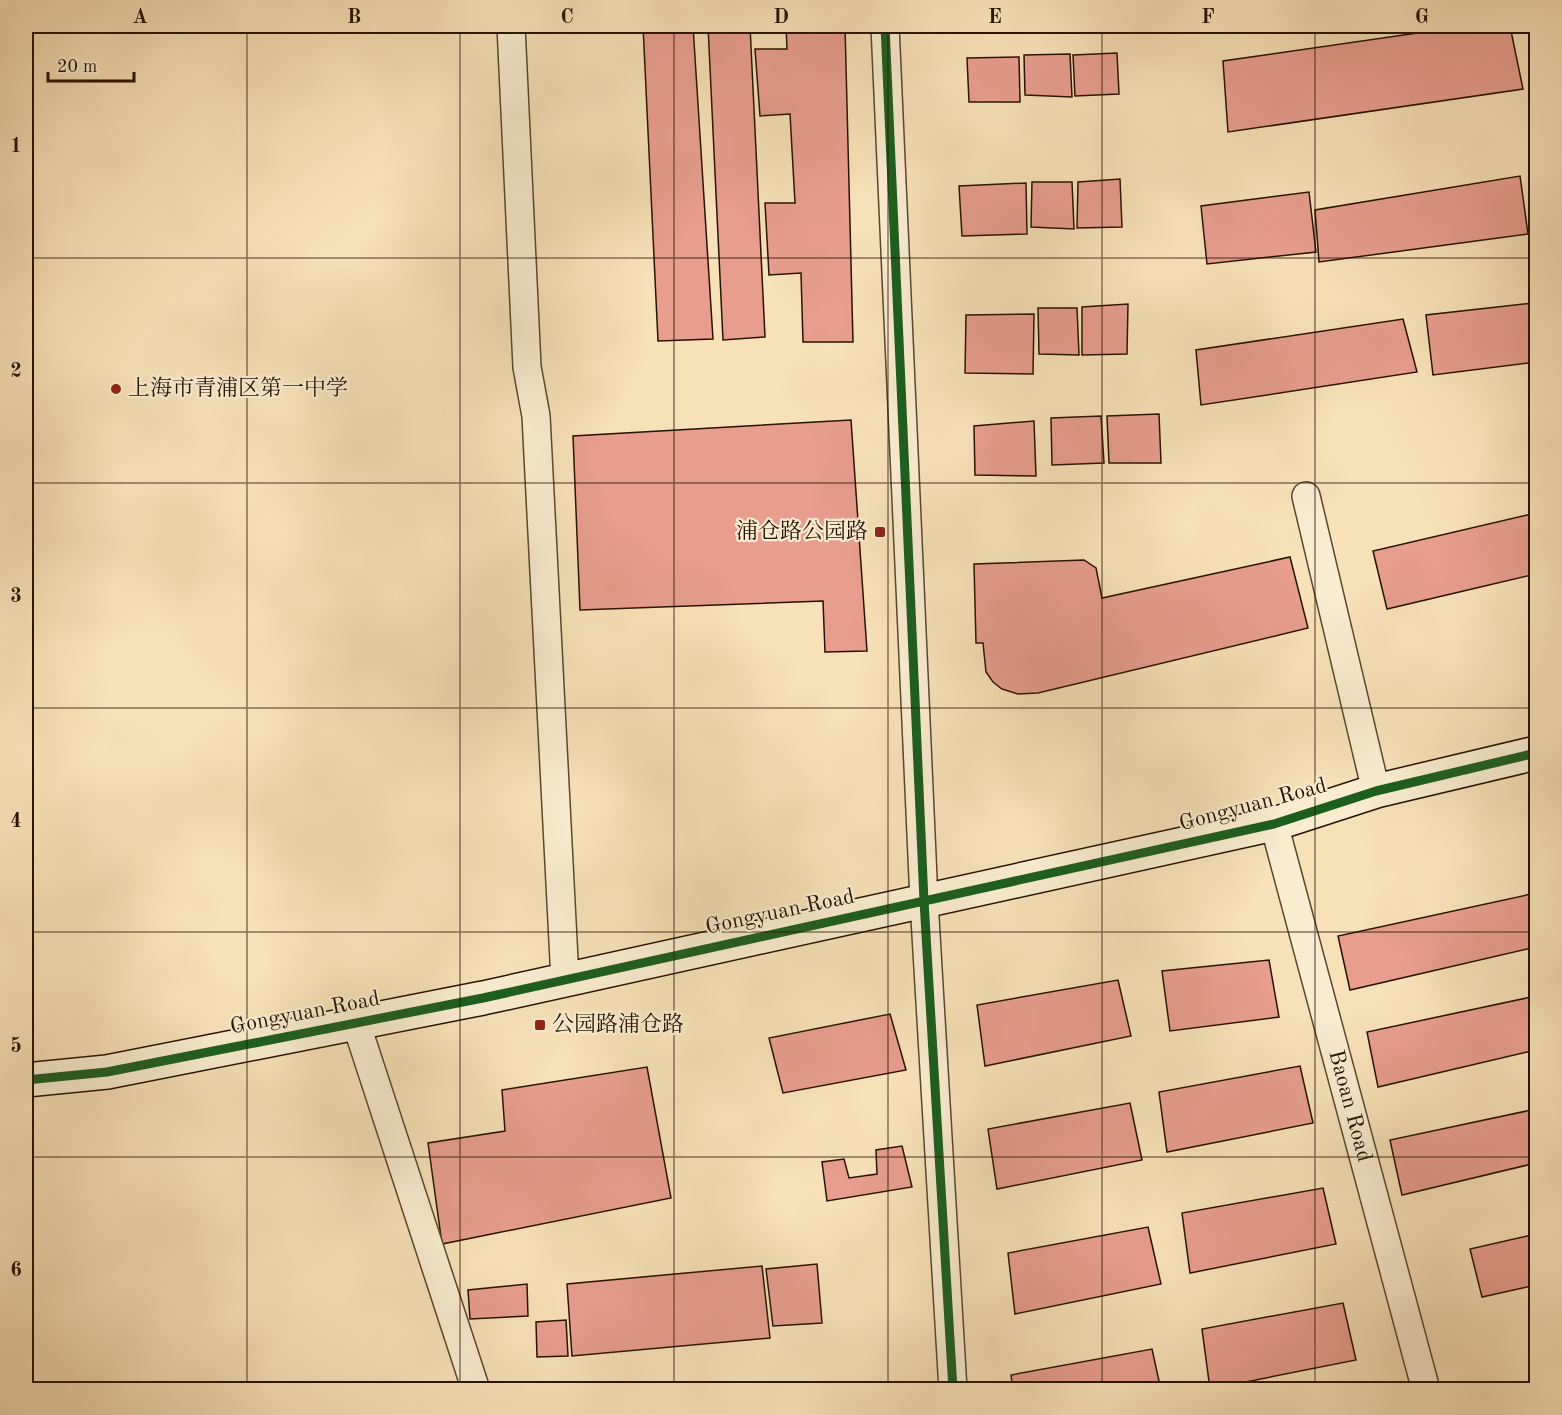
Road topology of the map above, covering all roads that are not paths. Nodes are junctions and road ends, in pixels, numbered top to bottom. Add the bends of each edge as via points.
1 (511, 26) edge
2 (885, 26) edge
3 (1306, 496) dead end
4 (1536, 753) edge
5 (1376, 791) junction
6 (1274, 824) junction
7 (924, 901) junction
8 (565, 980) junction
9 (356, 1023) junction
10 (26, 1080) edge
11 (476, 1389) edge
12 (953, 1389) edge
13 (1426, 1389) edge

1 - 8 street via 527,367 536,416
2 - 7 street
3 - 5 street
4 - 5 street, Gongyuan Road
5 - 6 street, Gongyuan Road
6 - 7 street, Gongyuan Road
6 - 13 street, Baoan Road
7 - 8 street, Gongyuan Road
7 - 12 street
8 - 9 street, Gongyuan Road
9 - 10 street, Gongyuan Road via 107,1072
9 - 11 street

